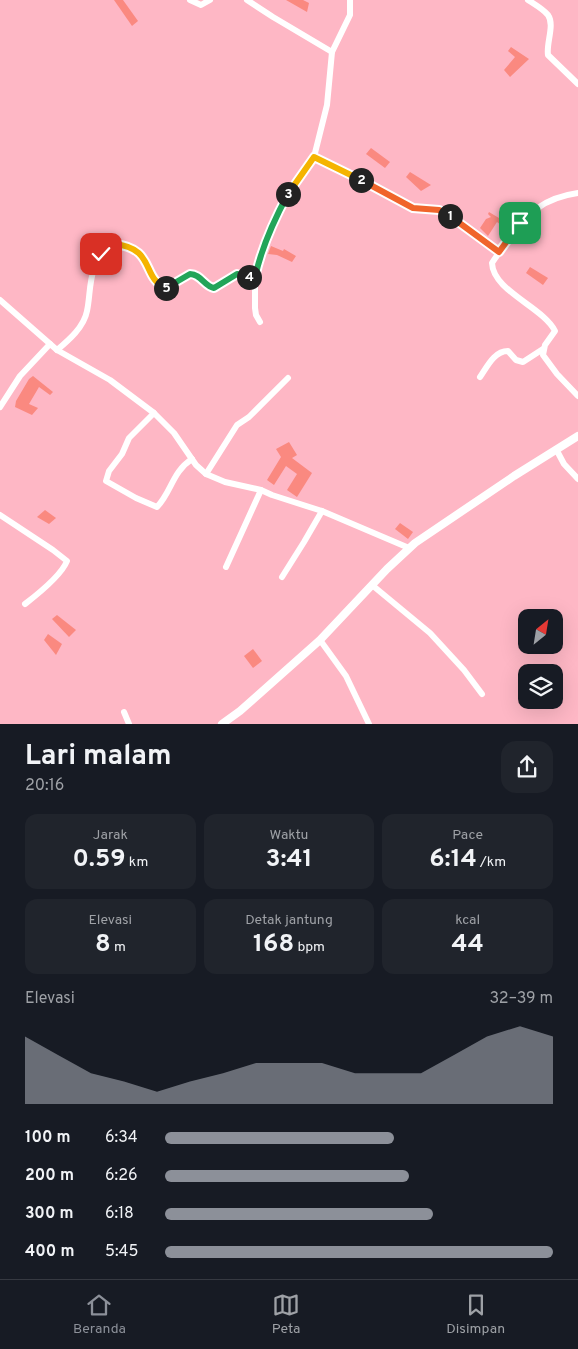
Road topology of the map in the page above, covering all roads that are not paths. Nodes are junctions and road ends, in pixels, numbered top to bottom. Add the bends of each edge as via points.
1 (190, 0) edge
2 (210, 0) edge
3 (247, 0) edge
4 (350, 0) edge
5 (528, 0) edge
6 (332, 52) junction
7 (578, 84) edge
8 (314, 157) junction
9 (578, 193) edge
10 (499, 252) junction
11 (255, 278) junction
12 (0, 300) edge
13 (260, 322) dead end
14 (50, 344) junction
15 (544, 349) junction
16 (57, 350) junction
17 (480, 377) dead end
18 (288, 378) dead end
19 (578, 396) edge
20 (0, 407) edge
21 (154, 413) junction
22 (578, 436) edge
23 (556, 449) junction
24 (192, 459) junction
25 (206, 474) junction
26 (578, 479) edge
27 (261, 490) junction
28 (322, 511) junction
29 (0, 515) edge
30 (409, 548) junction
31 (226, 566) dead end
32 (282, 577) dead end
33 (372, 585) junction
34 (25, 604) dead end
35 (320, 640) junction
36 (482, 694) dead end
37 (124, 712) dead end
38 (233, 721) edge
39 (129, 724) edge
40 (222, 724) edge
41 (369, 724) edge

1 - 2 street via 201,5
3 - 6 street
4 - 6 street via 350,15
5 - 7 street via 550,19 548,55
6 - 8 street via 327,104
8 - 10 street via 413,208 430,208 447,214
8 - 11 street via 288,194 276,218
9 - 10 street via 545,202 533,210
10 - 15 street via 492,263 497,278 539,312 555,331
11 - 13 street via 255,308
11 - 16 street via 237,274 209,288 199,277 190,274 168,288 158,283 136,249 114,244 97,261 90,284 87,313 82,323
12 - 14 street
14 - 16 street
14 - 20 street via 20,376
15 - 17 street via 522,362 508,351 500,352
15 - 19 street via 547,362
16 - 21 street via 110,380
18 - 25 street via 237,425
21 - 24 street via 174,433
21 - 24 street via 129,438 106,481 158,507 180,468
22 - 23 street
23 - 26 street
23 - 30 street
24 - 25 street
25 - 27 street
27 - 28 street
27 - 31 street
28 - 30 street
28 - 32 street
29 - 34 street via 66,561 48,584
30 - 33 street
33 - 35 street
33 - 36 street via 430,633
35 - 38 street
35 - 41 street via 346,676
37 - 39 street
38 - 40 street

